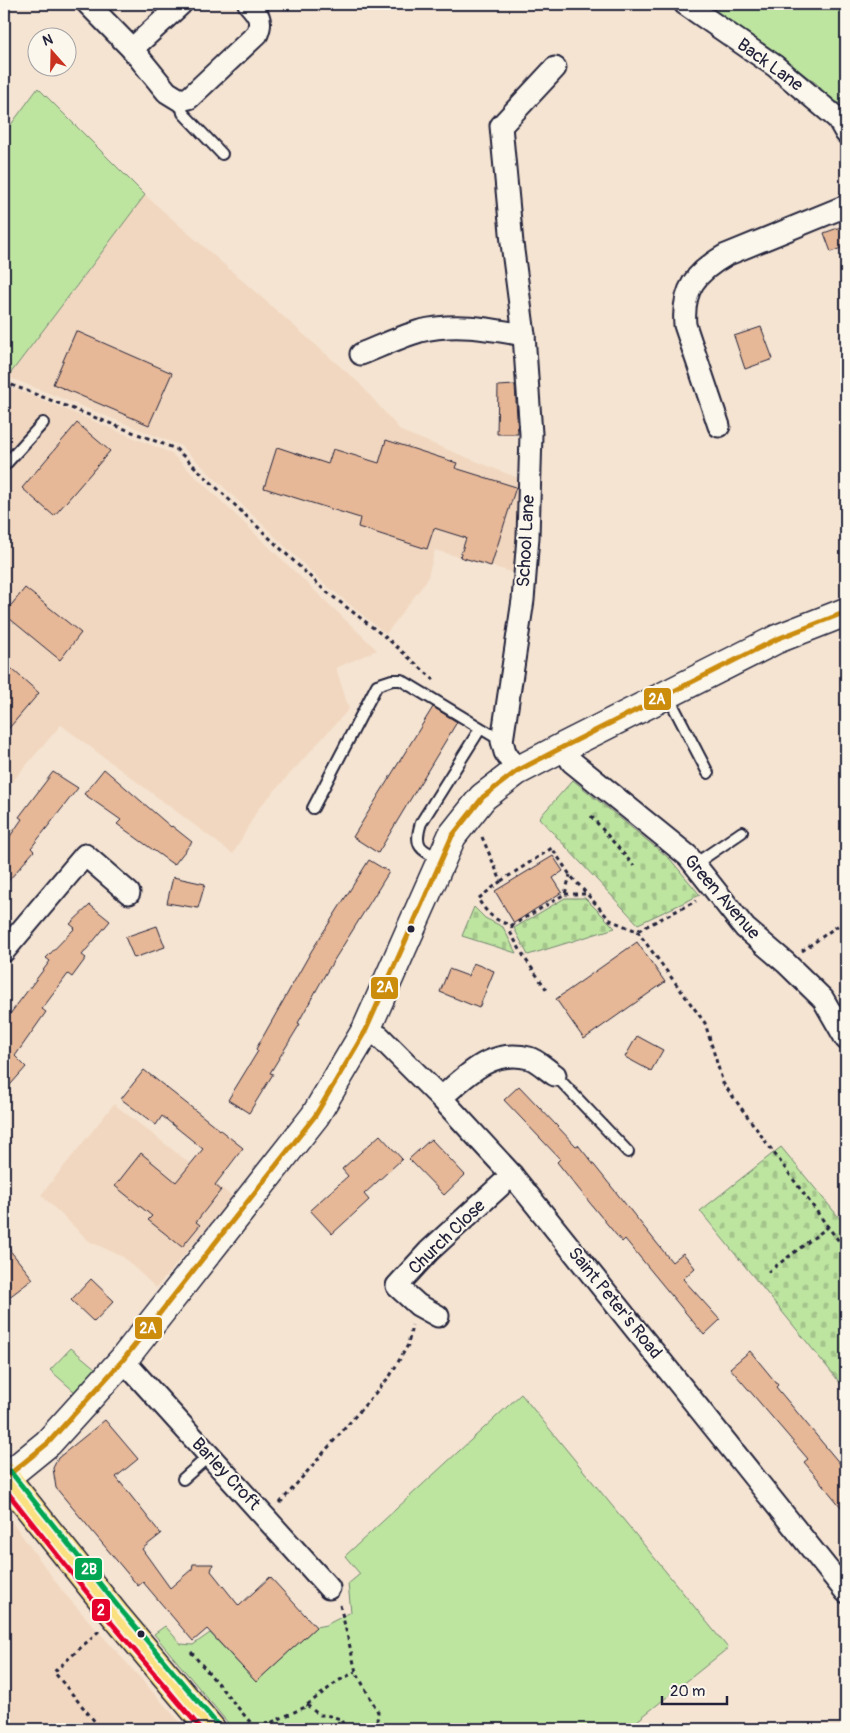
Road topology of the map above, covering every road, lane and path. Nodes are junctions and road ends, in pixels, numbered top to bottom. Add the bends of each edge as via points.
1 (88, 4) edge
2 (181, 4) edge
3 (249, 4) edge
4 (685, 4) edge
5 (132, 49) junction
6 (555, 68) dead end
7 (180, 100) junction
8 (846, 133) edge
9 (222, 154) dead end
10 (846, 206) edge
11 (524, 335) junction
12 (361, 354) dead end
13 (4, 382) edge
14 (43, 423) dead end
15 (719, 426) dead end
16 (4, 466) edge
17 (846, 612) edge
18 (437, 682) dead end
19 (668, 696) junction
20 (480, 729) junction
21 (502, 740) junction
22 (563, 747) junction
23 (517, 771) junction
24 (708, 773) dead end
25 (313, 808) dead end
26 (471, 812) junction
27 (591, 816) dead end
28 (742, 832) dead end
29 (441, 859) junction
30 (695, 864) junction
31 (634, 866) dead end
32 (570, 875) junction
33 (501, 881) junction
34 (716, 892) junction
35 (129, 893) dead end
36 (565, 894) junction
37 (586, 894) junction
38 (846, 920) edge
39 (513, 925) junction
40 (637, 931) junction
41 (4, 951) edge
42 (786, 963) junction
43 (547, 990) dead end
44 (366, 1030) junction
45 (846, 1039) edge
46 (555, 1074) joint
47 (441, 1098) junction
48 (628, 1152) dead end
49 (512, 1175) junction
50 (828, 1226) junction
51 (846, 1250) edge
52 (768, 1272) dead end
53 (418, 1305) junction
54 (438, 1316) dead end
55 (123, 1360) junction
56 (209, 1456) junction
57 (5, 1477) edge
58 (183, 1479) dead end
59 (264, 1515) junction
60 (329, 1588) joint
61 (846, 1592) edge
62 (115, 1615) junction
63 (191, 1652) dead end
64 (356, 1672) junction
65 (307, 1705) junction
66 (204, 1727) edge
67 (101, 1729) edge
68 (256, 1729) edge
69 (345, 1729) edge
70 (376, 1729) edge

1 - 5 street
2 - 5 street
3 - 7 street via 259,15 257,34 190,98
4 - 8 street, Back Lane via 775,66 838,119
5 - 7 street via 168,92
6 - 11 street, School Lane via 502,126
7 - 9 lane via 183,113
10 - 15 street via 726,255 712,263 692,283 684,304 684,325
11 - 12 street via 477,327 437,328 419,331
11 - 21 street, School Lane via 531,434 528,537 523,600
13 - 18 path via 176,449 323,589
14 - 16 lane
17 - 19 street via 777,639
19 - 22 street
19 - 24 lane
20 - 21 lane
20 - 25 lane via 401,680 378,685
20 - 29 lane via 416,836 424,852
21 - 23 street via 505,752
22 - 23 street
22 - 30 street, Green Avenue via 572,762
23 - 26 street via 483,797
26 - 29 street via 452,836
26 - 33 path
27 - 31 path
28 - 30 lane
29 - 44 street
30 - 34 street, Green Avenue
32 - 33 path via 552,848
32 - 36 path
32 - 37 path
33 - 39 path via 478,899 486,912 499,923
34 - 40 path
34 - 42 street, Green Avenue via 745,928
35 - 41 street via 85,855
36 - 37 path
36 - 39 path
37 - 40 path via 610,920
38 - 42 path
39 - 43 path via 510,932
40 - 50 path via 705,1023 723,1083
42 - 45 street, Green Avenue via 823,999
44 - 47 street, Saint Peter's Road via 380,1037
44 - 55 street via 315,1116
46 - 47 street via 530,1058 504,1057 481,1063
46 - 48 lane
47 - 49 street, Saint Peter's Road
49 - 53 street, Church Close via 429,1251 397,1286
49 - 61 street, Saint Peter's Road
50 - 51 path
50 - 52 path
53 - 54 street, Church Close
53 - 59 path via 408,1345 390,1376 278,1505
55 - 56 street, Barley Croft
55 - 57 street via 48,1442
56 - 58 lane
56 - 59 street, Barley Croft
57 - 62 main road
59 - 60 street, Barley Croft
60 - 64 path via 340,1601
62 - 66 main road
62 - 67 path via 54,1672
63 - 68 path
64 - 65 path via 338,1681
64 - 70 path via 378,1712
65 - 68 path
65 - 69 path via 319,1715 341,1719

